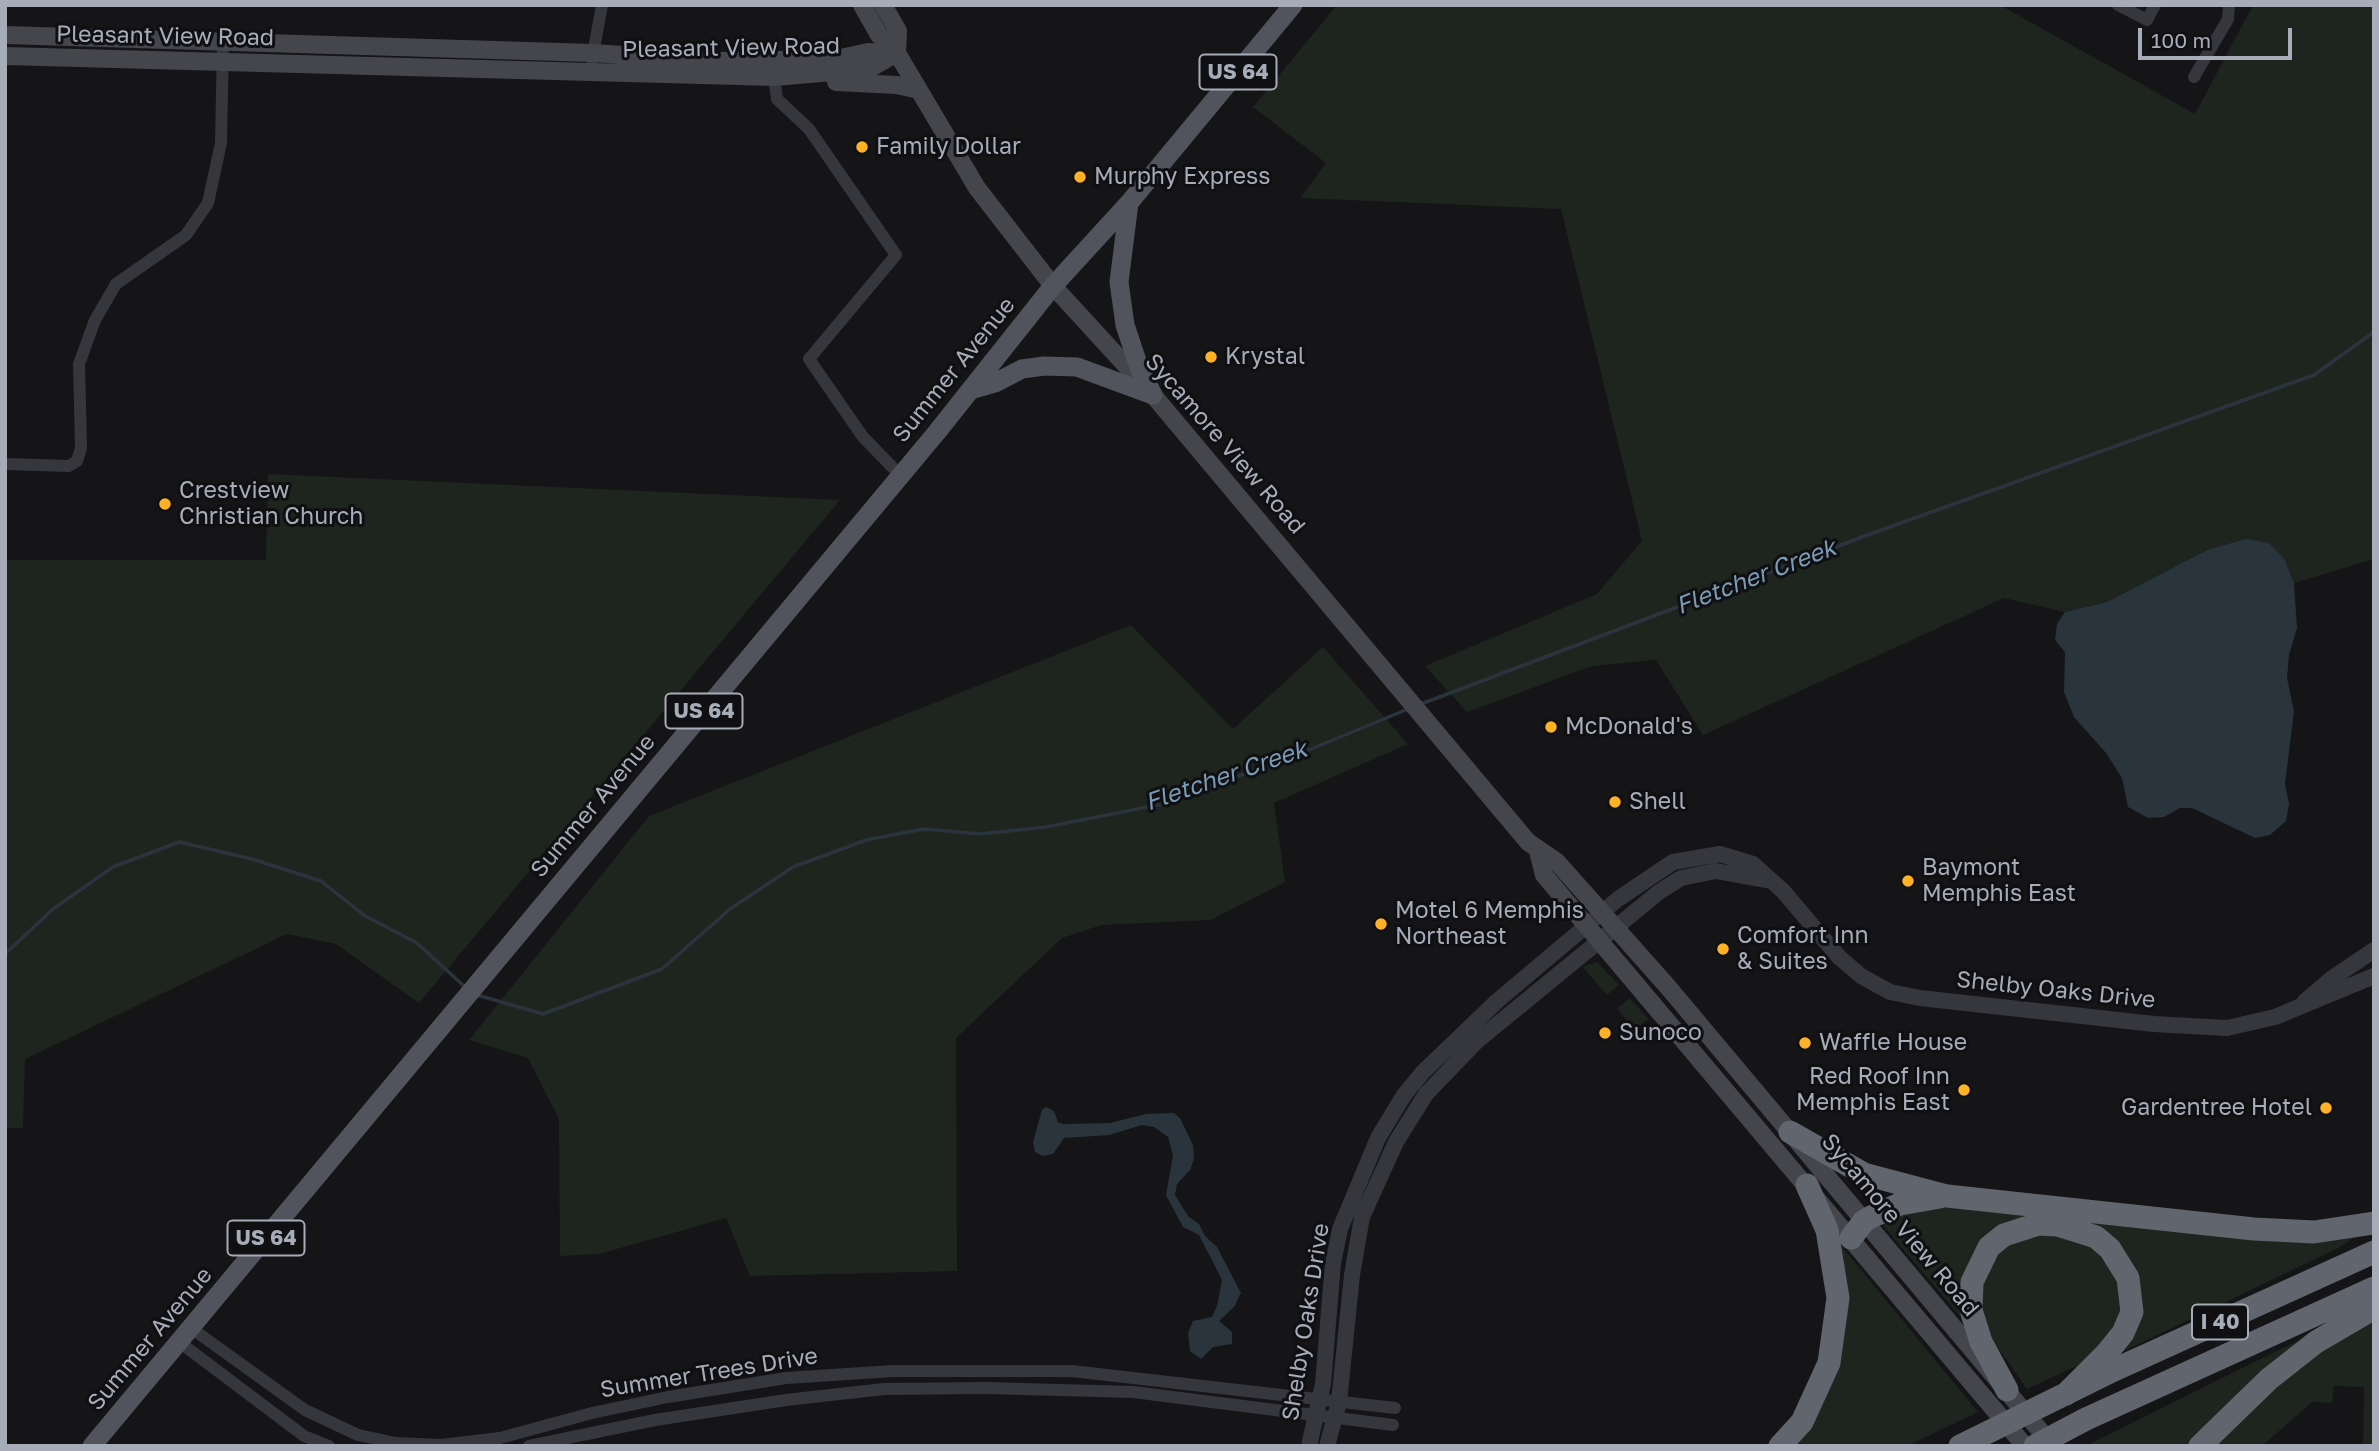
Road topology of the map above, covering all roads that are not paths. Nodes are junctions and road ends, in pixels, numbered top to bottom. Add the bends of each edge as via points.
1 (602, 5) edge
2 (862, 5) edge
3 (883, 5) edge
4 (1293, 5) edge
5 (2118, 5) edge
6 (2155, 5) edge
7 (2229, 5) edge
8 (5, 35) edge
9 (223, 42) junction
10 (403, 47) junction
11 (592, 53) junction
12 (897, 53) junction
13 (5, 56) edge
14 (222, 61) junction
15 (402, 67) junction
16 (593, 73) junction
17 (799, 76) junction
18 (774, 77) junction
19 (2193, 77) dead end
20 (919, 90) junction
21 (1129, 203) junction
22 (1053, 286) junction
23 (971, 390) junction
24 (1153, 395) junction
25 (5, 464) edge
26 (900, 475) junction
27 (1538, 851) junction
28 (1608, 921) junction
29 (1593, 933) junction
30 (2374, 950) edge
31 (2374, 976) edge
32 (2303, 1004) junction
33 (1790, 1132) junction
34 (1807, 1185) junction
35 (1947, 1196) junction
36 (2374, 1223) edge
37 (1858, 1229) junction
38 (2374, 1252) edge
39 (2374, 1287) edge
40 (2374, 1308) edge
41 (185, 1335) junction
42 (2007, 1390) junction
43 (2066, 1394) junction
44 (1320, 1399) junction
45 (1339, 1402) junction
46 (1395, 1408) dead end
47 (1316, 1417) junction
48 (1335, 1419) junction
49 (566, 1420) junction
50 (1393, 1425) dead end
51 (570, 1438) junction
52 (1962, 1445) edge
53 (92, 1446) edge
54 (328, 1446) edge
55 (528, 1446) edge
56 (1309, 1446) edge
57 (1327, 1446) edge
58 (1780, 1446) edge
59 (2025, 1446) edge
60 (2035, 1446) edge
61 (2053, 1446) edge
62 (2200, 1446) edge

1 - 11 street
2 - 12 main road, Sycamore View Road via 879,35
3 - 12 main road, Sycamore View Road via 898,31
4 - 21 main road, Summer Avenue / US 64
5 - 6 street via 2147,20
7 - 19 street via 2228,19
8 - 9 main road, Pleasant View Road
9 - 10 main road, Pleasant View Road
9 - 14 street
10 - 11 main road, Pleasant View Road
10 - 15 main road
11 - 12 main road, Pleasant View Road via 718,61
11 - 16 street
12 - 17 main road, Pleasant View Road via 869,69
12 - 20 main road, Sycamore View Road
13 - 14 main road, Pleasant View Road
14 - 15 main road, Pleasant View Road
14 - 25 street via 221,143 208,203 187,235 116,284 95,320 79,364 82,448 77,461 69,466
15 - 16 main road, Pleasant View Road
16 - 18 main road, Pleasant View Road
17 - 18 main road, Pleasant View Road
17 - 20 main road via 811,81
18 - 26 street via 777,99 809,129 896,255 809,359 863,437
20 - 22 main road, Sycamore View Road via 977,188
21 - 22 main road, Summer Avenue / US 64
21 - 24 main road via 1119,282 1125,325
22 - 23 main road, Summer Avenue / US 64
22 - 24 main road, Sycamore View Road
23 - 24 main road via 1021,369 1044,366 1077,367
23 - 26 main road, Summer Avenue / US 64
24 - 27 main road, Sycamore View Road
26 - 41 main road, Summer Avenue / US 64
27 - 28 main road, Sycamore View Road via 1557,862
27 - 29 main road, Sycamore View Road via 1544,875
28 - 29 street, Shelby Oaks Drive
28 - 32 street, Shelby Oaks Drive via 1692,874 1716,871 1771,881 1839,957 1872,984 1890,992 2214,1028 2243,1026
28 - 33 main road, Sycamore View Road
29 - 34 main road, Sycamore View Road
29 - 44 street, Shelby Oaks Drive via 1496,1002 1423,1072 1378,1138 1340,1228
29 - 45 street, Shelby Oaks Drive via 1426,1094 1396,1142 1362,1217
30 - 32 street
31 - 32 street, Shelby Oaks Drive
33 - 35 highway via 1864,1174
33 - 37 main road, Sycamore View Road
34 - 37 main road, Sycamore View Road
34 - 58 highway via 1827,1230 1838,1298 1829,1363 1802,1422
35 - 36 highway via 2254,1229 2314,1232
35 - 37 highway via 1900,1204
37 - 42 main road, Sycamore View Road
37 - 59 main road, Sycamore View Road
38 - 43 highway, I 40
39 - 60 highway, I 40
40 - 62 highway via 2316,1342 2269,1379
41 - 49 street, Summer Trees Drive via 305,1410 358,1435 441,1445 500,1438
41 - 53 main road, Summer Avenue / US 64
41 - 54 street via 304,1436
42 - 43 highway via 1978,1333 1971,1310 1972,1282 1989,1247 2004,1235 2038,1224 2058,1225 2096,1237 2110,1249 2128,1278 2132,1312 2115,1343
42 - 61 main road, Sycamore View Road
43 - 52 highway, I 40
44 - 45 street, Summer Trees Drive
44 - 47 street, Shelby Oaks Drive
44 - 49 street, Summer Trees Drive via 1072,1371 893,1371 786,1378
45 - 46 street, Summer Trees Drive
45 - 48 street, Shelby Oaks Drive
47 - 48 street, Summer Trees Drive
47 - 51 street, Summer Trees Drive via 1133,1392 884,1389 774,1402
47 - 56 street, Shelby Oaks Drive
48 - 50 street, Summer Trees Drive
48 - 57 street, Shelby Oaks Drive
49 - 51 street
51 - 55 street, Summer Trees Drive

